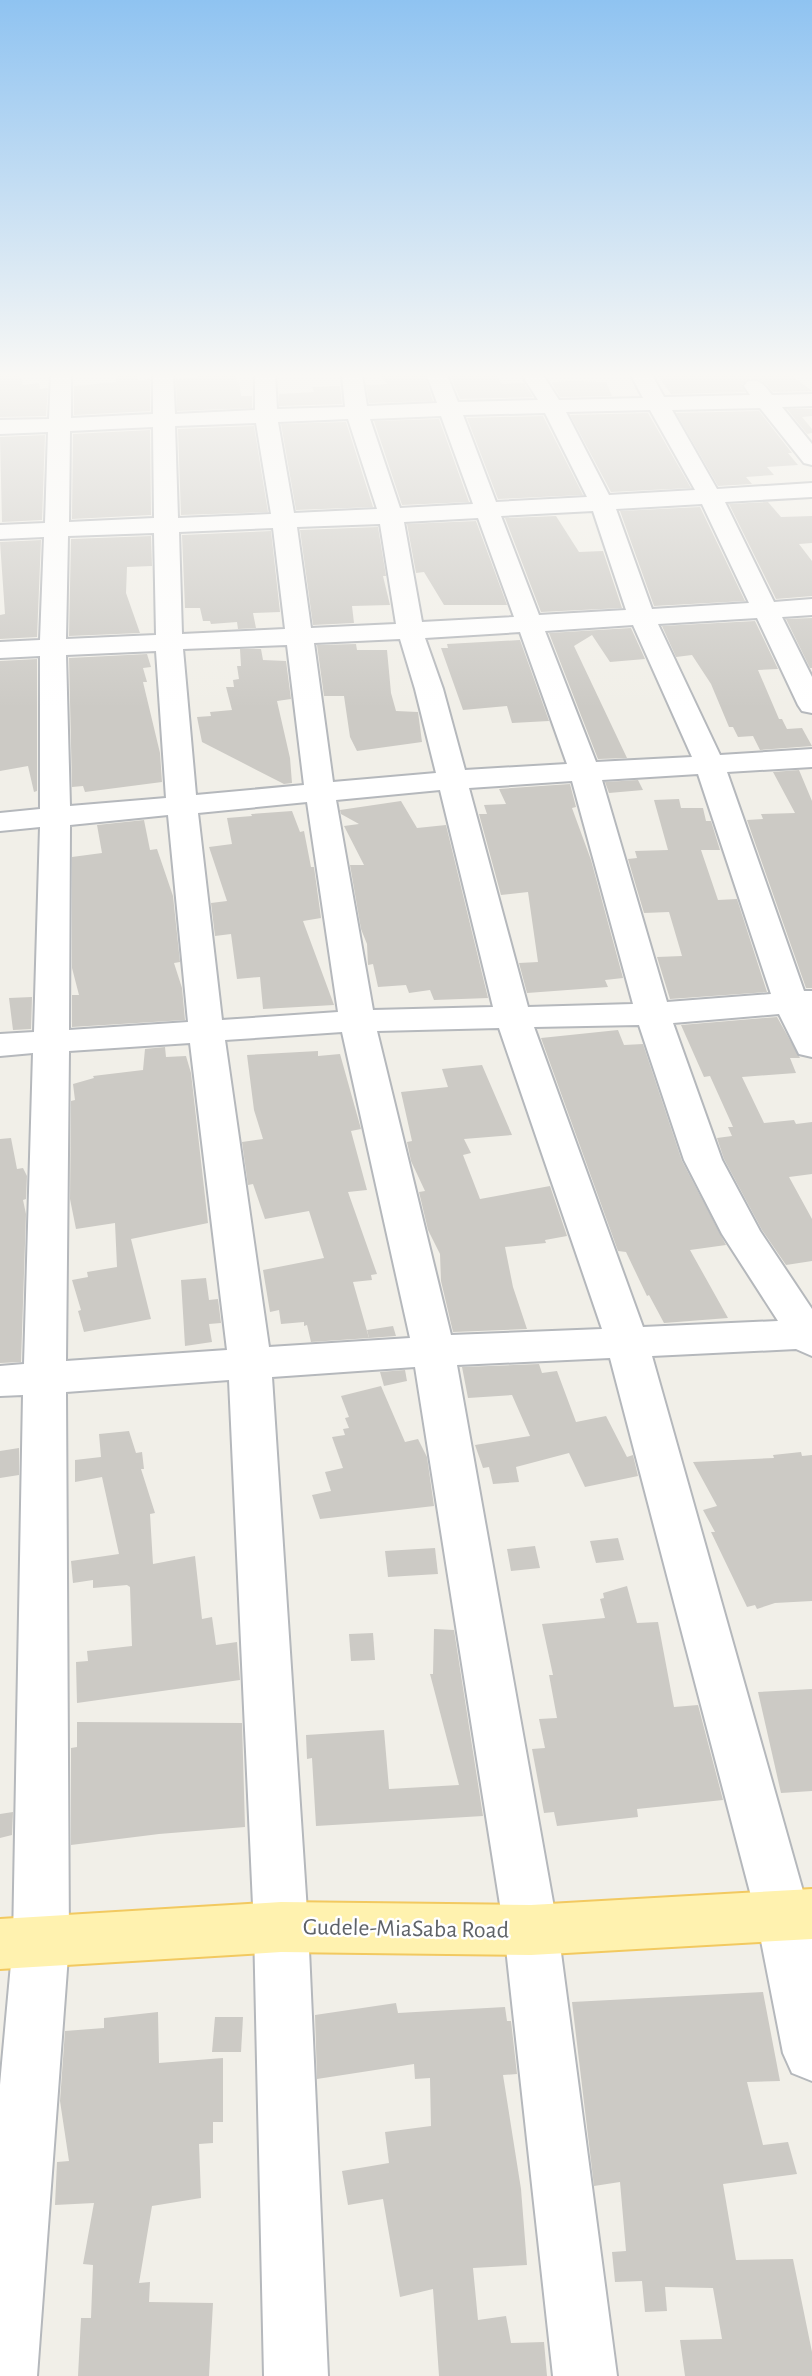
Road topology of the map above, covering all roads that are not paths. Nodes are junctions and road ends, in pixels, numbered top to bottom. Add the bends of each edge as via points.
1 (58, 486) edge
2 (166, 486) edge
3 (279, 486) edge
4 (382, 486) edge
5 (477, 486) edge
6 (593, 486) edge
7 (704, 486) edge
8 (812, 489) edge
9 (710, 496) junction
10 (602, 504) junction
11 (486, 510) junction
12 (391, 516) junction
13 (285, 521) junction
14 (166, 525) junction
15 (57, 530) junction
16 (0, 532) edge
17 (812, 607) edge
18 (764, 609) junction
19 (641, 615) junction
20 (528, 624) junction
21 (410, 631) junction
22 (301, 637) junction
23 (169, 643) junction
24 (53, 648) junction
25 (0, 650) edge
26 (812, 705) edge
27 (812, 758) edge
28 (709, 763) junction
29 (584, 770) junction
30 (452, 780) junction
31 (320, 792) junction
32 (182, 806) junction
33 (55, 818) junction
34 (0, 822) edge
35 (802, 1002) edge
36 (653, 1014) junction
37 (513, 1017) junction
38 (357, 1021) junction
39 (206, 1031) junction
40 (50, 1041) junction
41 (0, 1045) edge
42 (812, 1046) edge
43 (811, 1336) edge
44 (627, 1341) junction
45 (434, 1351) junction
46 (250, 1364) junction
47 (45, 1379) junction
48 (0, 1381) edge
49 (797, 1914) edge
50 (281, 1927) junction
51 (531, 1930) junction
52 (21, 1943) edge
53 (812, 2053) edge
54 (5, 2376) edge
55 (296, 2376) edge
56 (585, 2376) edge

1 - 15 street
2 - 14 street
3 - 13 street
4 - 12 street
5 - 11 street
6 - 10 street
7 - 9 street
8 - 9 street
9 - 10 street
9 - 18 street
10 - 11 street
10 - 19 street
11 - 12 street
11 - 20 street
12 - 13 street
12 - 21 street
13 - 14 street
13 - 22 street
14 - 15 street
14 - 23 street
15 - 16 street
15 - 24 street
17 - 18 street
18 - 19 street
18 - 26 street
19 - 20 street
19 - 28 street
20 - 21 street
20 - 29 street
21 - 22 street
21 - 30 street
22 - 23 street
22 - 31 street
23 - 24 street
23 - 32 street
24 - 25 street
24 - 33 street
27 - 28 street
28 - 29 street
28 - 35 street
29 - 30 street
29 - 36 street
30 - 31 street
30 - 37 street
31 - 32 street
31 - 38 street
32 - 33 street
32 - 39 street
33 - 34 street
33 - 40 street
35 - 36 street
35 - 42 street
36 - 37 street
36 - 43 street via 703,1160 743,1234
37 - 38 street
37 - 44 street
38 - 39 street
38 - 45 street
39 - 40 street
39 - 46 street
40 - 41 street
40 - 47 street
43 - 44 street
44 - 45 street
44 - 49 street
45 - 46 street
45 - 51 street
46 - 47 street
46 - 50 street
47 - 48 street
47 - 52 street
49 - 51 main road, Gudele-MiaSaba Road
49 - 53 street
50 - 51 main road, Gudele-MiaSaba Road
50 - 52 main road, Gudele-MiaSaba Road
50 - 55 street
51 - 56 street
52 - 54 street

